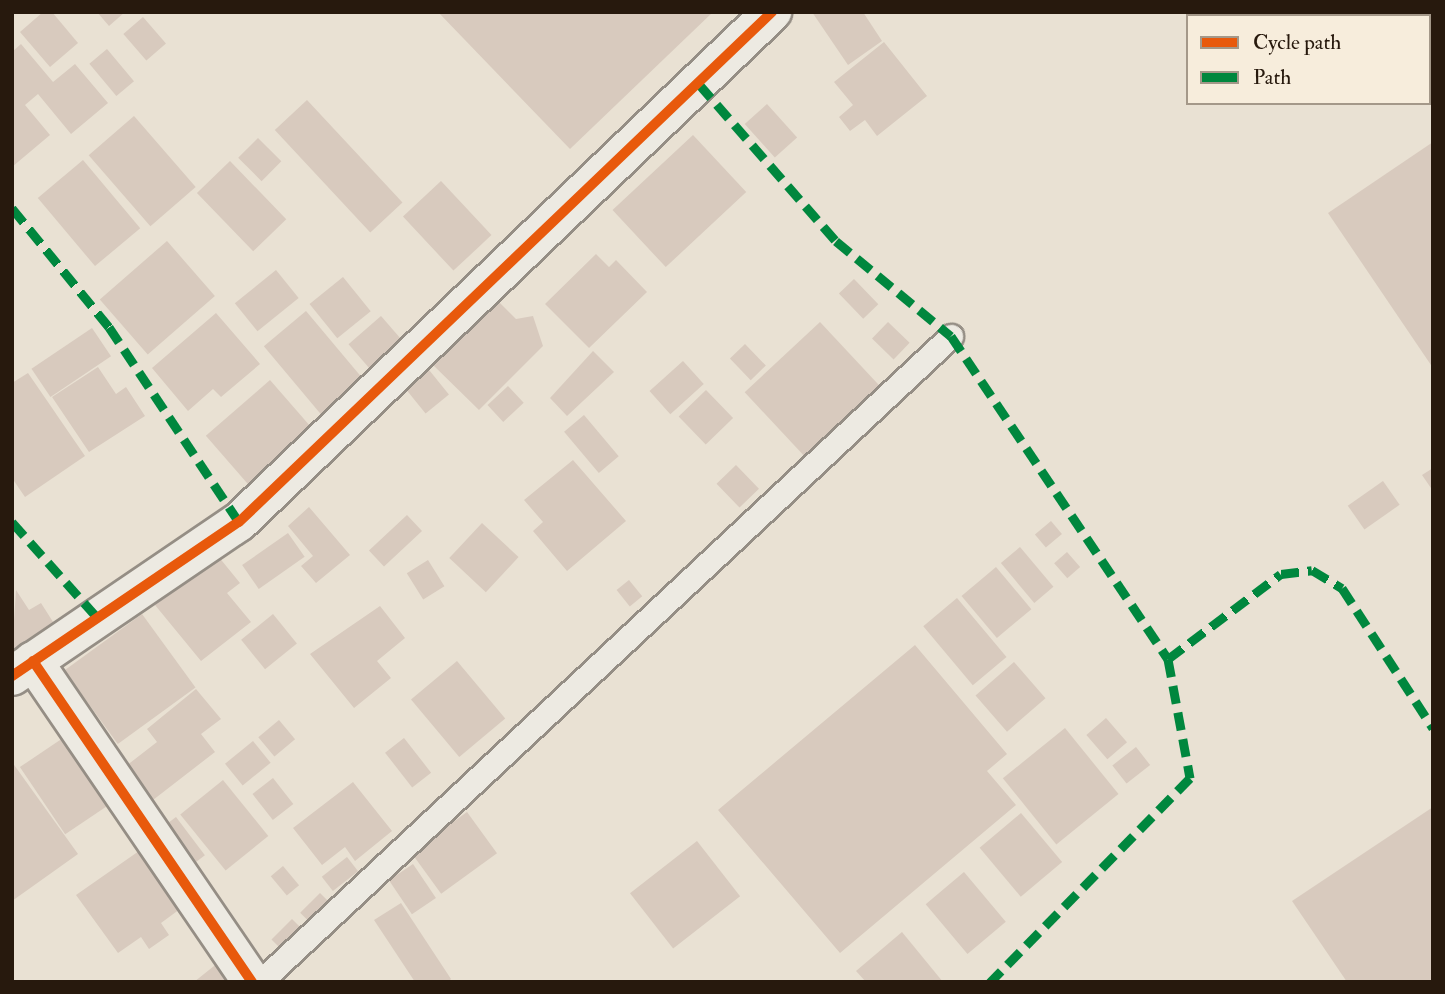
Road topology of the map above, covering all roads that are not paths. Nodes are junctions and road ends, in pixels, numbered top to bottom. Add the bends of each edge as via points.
1 (772, 12) edge
2 (951, 336) dead end
3 (22, 668) edge
4 (252, 982) edge
5 (260, 982) edge

1 - 3 street via 239,522
2 - 5 lane
3 - 4 street

